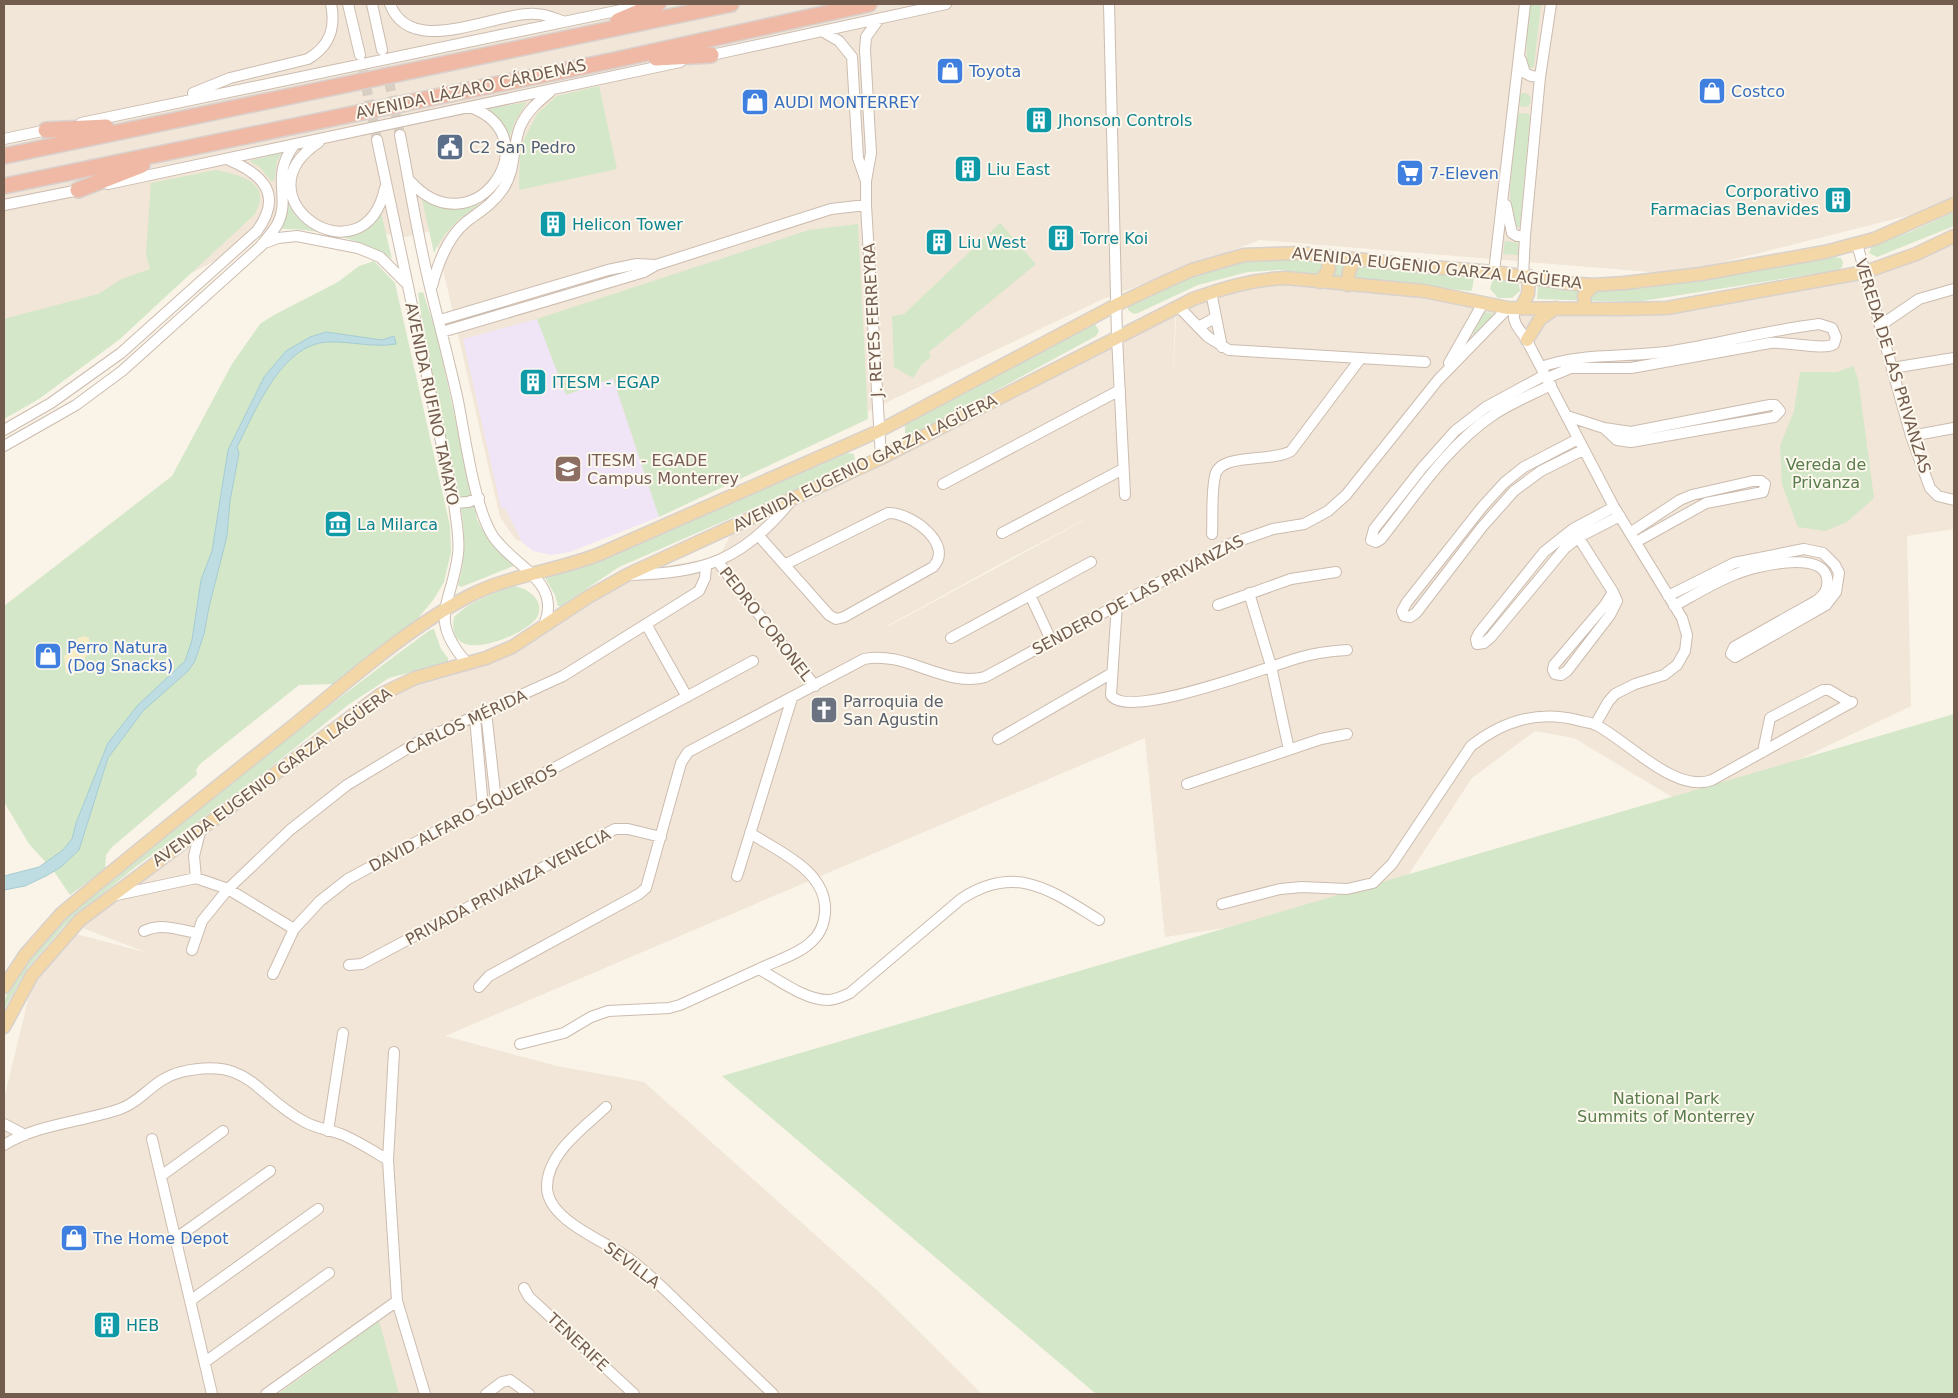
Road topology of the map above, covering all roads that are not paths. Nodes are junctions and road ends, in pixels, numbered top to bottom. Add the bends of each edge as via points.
1 (331, 4) edge
2 (348, 4) edge
3 (372, 4) edge
4 (390, 4) edge
5 (653, 4) edge
6 (658, 4) edge
7 (731, 4) edge
8 (869, 4) edge
9 (946, 4) edge
10 (1109, 4) edge
11 (1525, 4) edge
12 (1551, 4) edge
13 (879, 19) junction
14 (563, 22) junction
15 (822, 31) junction
16 (584, 35) junction
17 (382, 50) tunnel mouth
18 (1520, 54) junction
19 (360, 55) tunnel mouth
20 (711, 55) junction
21 (615, 60) junction
22 (1540, 77) junction
23 (551, 91) junction
24 (176, 101) junction
25 (470, 107) junction
26 (170, 121) junction
27 (46, 130) junction
28 (400, 135) tunnel mouth
29 (4, 139) edge
30 (324, 139) junction
31 (377, 140) tunnel mouth
32 (294, 145) junction
33 (179, 150) junction
34 (4, 156) edge
35 (229, 160) junction
36 (409, 180) junction
37 (866, 181) junction
38 (386, 184) junction
39 (4, 186) edge
40 (78, 190) junction
41 (1504, 190) junction
42 (1954, 204) edge
43 (4, 205) edge
44 (866, 205) junction
45 (1525, 236) junction
46 (1954, 236) edge
47 (1857, 244) junction
48 (262, 245) junction
49 (1327, 256) junction
50 (1355, 259) junction
51 (224, 260) junction
52 (656, 265) junction
53 (235, 269) junction
54 (608, 270) junction
55 (1494, 272) junction
56 (1865, 272) junction
57 (588, 276) junction
58 (1526, 276) junction
59 (406, 282) junction
60 (611, 282) junction
61 (1320, 282) junction
62 (1348, 285) junction
63 (1594, 285) junction
64 (591, 288) junction
65 (1954, 289) edge
66 (431, 290) junction
67 (1211, 292) junction
68 (525, 296) junction
69 (1483, 303) junction
70 (1116, 304) junction
71 (1178, 306) junction
72 (483, 308) junction
73 (528, 308) junction
74 (1514, 308) junction
75 (1556, 308) junction
76 (1585, 309) junction
77 (1216, 318) junction
78 (440, 320) junction
79 (486, 320) junction
80 (1496, 323) junction
81 (1881, 325) junction
82 (1517, 326) junction
83 (1198, 327) junction
84 (442, 332) junction
85 (1117, 337) junction
86 (1526, 339) junction
87 (1222, 347) junction
88 (1674, 356) junction
89 (1362, 358) junction
90 (1954, 358) edge
91 (1425, 362) dead end
92 (1892, 368) junction
93 (1546, 376) junction
94 (1438, 380) junction
95 (1120, 390) junction
96 (1568, 416) junction
97 (1696, 426) junction
98 (1954, 428) edge
99 (4, 430) edge
100 (878, 431) junction
101 (1912, 436) junction
102 (1447, 438) junction
103 (1578, 440) junction
104 (4, 446) edge
105 (1456, 447) junction
106 (1583, 450) junction
107 (881, 458) junction
108 (1123, 469) junction
109 (944, 484) dead end
110 (1125, 495) dead end
111 (478, 498) junction
112 (1490, 498) junction
113 (1954, 500) edge
114 (790, 502) junction
115 (454, 503) junction
116 (1500, 506) junction
117 (1617, 512) junction
118 (1002, 533) dead end
119 (1576, 533) junction
120 (1212, 534) dead end
121 (759, 536) junction
122 (1633, 537) junction
123 (718, 562) junction
124 (1091, 562) dead end
125 (1734, 563) junction
126 (786, 564) junction
127 (1437, 564) junction
128 (706, 566) junction
129 (1336, 572) dead end
130 (1446, 572) junction
131 (531, 573) junction
132 (1839, 573) junction
133 (1736, 574) junction
134 (627, 575) junction
135 (1827, 576) junction
136 (1515, 588) junction
137 (1613, 592) junction
138 (1249, 593) junction
139 (1030, 595) junction
140 (1524, 596) junction
141 (1668, 596) junction
142 (1117, 604) junction
143 (1218, 605) dead end
144 (1674, 606) junction
145 (446, 608) junction
146 (1785, 623) junction
147 (646, 624) junction
148 (543, 627) junction
149 (951, 638) dead end
150 (1051, 640) junction
151 (1347, 650) dead end
152 (753, 662) dead end
153 (467, 663) junction
154 (1271, 666) junction
155 (1112, 673) junction
156 (815, 686) junction
157 (687, 697) junction
158 (792, 698) junction
159 (486, 712) junction
160 (475, 717) junction
161 (1595, 724) junction
162 (1347, 734) dead end
163 (998, 739) dead end
164 (1289, 750) junction
165 (1763, 752) junction
166 (1187, 784) dead end
167 (496, 801) junction
168 (483, 808) junction
169 (201, 828) junction
170 (750, 833) junction
171 (661, 837) junction
172 (737, 876) dead end
173 (196, 878) junction
174 (228, 889) junction
175 (108, 896) junction
176 (1222, 904) dead end
177 (1099, 920) dead end
178 (294, 928) junction
179 (144, 932) dead end
180 (196, 933) junction
181 (192, 950) dead end
182 (349, 965) dead end
183 (759, 969) junction
184 (273, 974) dead end
185 (4, 987) edge
186 (478, 987) dead end
187 (4, 1027) edge
188 (343, 1033) dead end
189 (520, 1044) dead end
190 (394, 1052) dead end
191 (606, 1107) dead end
192 (4, 1124) edge
193 (223, 1131) dead end
194 (328, 1131) junction
195 (25, 1135) junction
196 (152, 1139) dead end
197 (4, 1145) edge
198 (388, 1160) junction
199 (270, 1171) dead end
200 (161, 1176) junction
201 (318, 1209) dead end
202 (175, 1239) junction
203 (329, 1273) dead end
204 (524, 1288) dead end
205 (190, 1301) junction
206 (396, 1301) junction
207 (205, 1362) junction
208 (212, 1394) edge
209 (266, 1394) edge
210 (425, 1394) edge
211 (486, 1394) edge
212 (528, 1394) edge
213 (634, 1394) edge
214 (773, 1394) edge

1 - 24 street via 334,26 317,54 221,81
2 - 19 street
3 - 17 street
4 - 14 street via 404,22 423,32 527,14 545,15
5 - 14 street
6 - 16 highway
7 - 16 highway, AVENIDA LÁZARO CÁRDENAS
8 - 21 highway, AVENIDA LÁZARO CÁRDENAS
9 - 13 street, AVENIDA LÁZARO CÁRDENAS
10 - 70 street
11 - 18 street
12 - 22 street
13 - 15 street, AVENIDA LÁZARO CÁRDENAS
13 - 37 street, J. REYES FERREYRA via 866,37 865,44 871,152
14 - 24 street
15 - 20 street, AVENIDA LÁZARO CÁRDENAS
15 - 37 street, J. REYES FERREYRA via 839,41 852,58 858,158
16 - 26 highway, AVENIDA LÁZARO CÁRDENAS
18 - 22 street via 1525,73
18 - 41 street
20 - 21 highway
20 - 23 street, AVENIDA LÁZARO CÁRDENAS
21 - 33 highway, AVENIDA LÁZARO CÁRDENAS
22 - 45 street
23 - 25 street, AVENIDA LÁZARO CÁRDENAS
23 - 66 street via 521,125 514,163 503,189 486,208 464,223 448,243
24 - 27 street
25 - 30 street, AVENIDA LÁZARO CÁRDENAS
25 - 36 street via 489,117 504,138 504,167 492,187 475,200 455,204 434,200
26 - 27 highway
26 - 34 highway, AVENIDA LÁZARO CÁRDENAS
27 - 29 street
28 - 36 street, AVENIDA RUFINO TAMAYO
30 - 32 street, AVENIDA LÁZARO CÁRDENAS
30 - 38 street via 302,156 293,173 292,194 305,219 322,229 352,230 377,210
31 - 38 street, AVENIDA RUFINO TAMAYO
32 - 35 street, AVENIDA LÁZARO CÁRDENAS
32 - 48 street via 281,174 282,203 278,222
33 - 39 highway, AVENIDA LÁZARO CÁRDENAS
33 - 40 highway
35 - 40 street, AVENIDA LÁZARO CÁRDENAS
35 - 51 street via 259,177 270,200 265,220 257,231
36 - 66 street, AVENIDA RUFINO TAMAYO
37 - 44 street, J. REYES FERREYRA
38 - 59 street, AVENIDA RUFINO TAMAYO
40 - 43 street, AVENIDA LÁZARO CÁRDENAS
41 - 45 street via 1510,230 1517,236
41 - 55 street
42 - 47 main road, AVENIDA EUGENIO GARZA LAGÜERA
44 - 52 street via 831,209
44 - 100 street, J. REYES FERREYRA
45 - 58 street
46 - 56 main road, AVENIDA EUGENIO GARZA LAGÜERA
47 - 56 street, VEREDA DE LAS PRIVANZAS
47 - 63 main road, AVENIDA EUGENIO GARZA LAGÜERA via 1735,269
48 - 53 street
48 - 59 street via 278,238 298,236 358,248 380,257
49 - 50 main road, AVENIDA EUGENIO GARZA LAGÜERA
49 - 61 main road via 1329,269
49 - 70 main road, AVENIDA EUGENIO GARZA LAGÜERA via 1284,252 1244,255 1192,270
50 - 55 main road, AVENIDA EUGENIO GARZA LAGÜERA
50 - 62 main road via 1349,271
51 - 53 street
51 - 99 street via 114,358 51,403
52 - 54 street via 637,264
52 - 60 street
53 - 104 street via 122,371 76,404
54 - 57 street
54 - 60 street
55 - 58 main road, AVENIDA EUGENIO GARZA LAGÜERA
56 - 76 main road, AVENIDA EUGENIO GARZA LAGÜERA via 1696,304
56 - 81 street, VEREDA DE LAS PRIVANZAS
57 - 64 street
57 - 68 street
58 - 63 main road, AVENIDA EUGENIO GARZA LAGÜERA
58 - 74 main road via 1528,294
59 - 115 street, AVENIDA RUFINO TAMAYO
60 - 64 street
61 - 62 main road, AVENIDA EUGENIO GARZA LAGÜERA
61 - 67 main road, AVENIDA EUGENIO GARZA LAGÜERA via 1270,279
62 - 69 main road, AVENIDA EUGENIO GARZA LAGÜERA via 1424,291
63 - 76 main road via 1584,296
64 - 73 street
65 - 81 street via 1919,299
66 - 78 street, AVENIDA RUFINO TAMAYO
67 - 71 main road, AVENIDA EUGENIO GARZA LAGÜERA
67 - 77 street
68 - 72 street
68 - 73 street
69 - 74 main road, AVENIDA EUGENIO GARZA LAGÜERA
69 - 94 street, SENDERO DE LAS PRIVANZAS
70 - 85 street
70 - 100 main road, AVENIDA EUGENIO GARZA LAGÜERA
71 - 83 street
71 - 85 main road, AVENIDA EUGENIO GARZA LAGÜERA
72 - 78 street
72 - 79 street
73 - 79 street
74 - 75 main road, AVENIDA EUGENIO GARZA LAGÜERA
74 - 80 street, SENDERO DE LAS PRIVANZAS
74 - 82 street
74 - 86 street
75 - 76 main road, AVENIDA EUGENIO GARZA LAGÜERA
75 - 86 main road via 1540,319
77 - 83 street
77 - 87 street
78 - 84 street, AVENIDA RUFINO TAMAYO
79 - 84 street
80 - 82 street via 1504,321
80 - 94 street, SENDERO DE LAS PRIVANZAS
81 - 92 street, VEREDA DE LAS PRIVANZAS
82 - 86 street
83 - 87 street
84 - 111 street, AVENIDA RUFINO TAMAYO
85 - 95 street
85 - 107 main road, AVENIDA EUGENIO GARZA LAGÜERA
86 - 93 street
87 - 89 street via 1242,352
88 - 88 street via 1781,342 1828,348 1836,337 1832,328 1819,324
88 - 93 street via 1568,358
89 - 91 street
89 - 120 street via 1291,451 1279,457 1229,461 1219,466 1214,476
90 - 92 street
92 - 101 street, VEREDA DE LAS PRIVANZAS
93 - 96 street
93 - 102 street via 1486,407
93 - 105 street
94 - 142 street, SENDERO DE LAS PRIVANZAS via 1346,495 1319,517 1304,524 1248,536
95 - 108 street
95 - 109 street
96 - 97 street via 1604,428 1617,440 1631,442
96 - 103 street
97 - 97 street via 1774,417 1780,410 1770,405
98 - 101 street
100 - 107 street, J. REYES FERREYRA
100 - 131 main road, AVENIDA EUGENIO GARZA LAGÜERA via 602,553 567,566
101 - 113 street, VEREDA DE LAS PRIVANZAS via 1930,488 1938,496
102 - 105 street
102 - 105 street via 1374,529 1370,536 1372,541 1381,539 1426,479
103 - 106 street
103 - 112 street via 1524,467
106 - 116 street via 1530,478
106 - 117 street
107 - 114 main road, AVENIDA EUGENIO GARZA LAGÜERA
108 - 110 street
108 - 118 street
111 - 115 street
111 - 131 street, AVENIDA RUFINO TAMAYO via 491,534
112 - 116 street
112 - 127 street
114 - 121 street, PEDRO CORONEL
114 - 134 main road, AVENIDA EUGENIO GARZA LAGÜERA
115 - 145 street, AVENIDA RUFINO TAMAYO via 459,553
116 - 130 street
117 - 119 street
117 - 122 street
119 - 136 street via 1544,552
119 - 137 street
119 - 140 street
121 - 123 street, PEDRO CORONEL
121 - 126 street
122 - 122 street via 1716,500 1763,492 1765,484 1753,481 1692,495 1667,507
122 - 141 street
123 - 128 street, PEDRO CORONEL
123 - 156 street, PEDRO CORONEL
124 - 139 street
125 - 132 street via 1812,549 1829,558
125 - 133 street
125 - 141 street
126 - 126 street via 836,619 933,567 939,557 937,544 926,532 908,518 888,513
127 - 130 street
127 - 130 street via 1407,602 1402,612 1404,616 1413,616
128 - 134 street, PEDRO CORONEL
128 - 147 street, CARLOS MÉRIDA via 699,591
129 - 138 street via 1291,579
131 - 145 main road, AVENIDA EUGENIO GARZA LAGÜERA
131 - 148 street, AVENIDA RUFINO TAMAYO via 549,601
132 - 135 street
132 - 146 street via 1839,586 1832,599 1816,612
133 - 135 street via 1755,568 1803,562 1818,565
133 - 144 street
134 - 148 main road, AVENIDA EUGENIO GARZA LAGÜERA
135 - 146 street via 1827,590 1820,598
136 - 140 street
136 - 140 street via 1477,637 1477,644 1491,636
137 - 137 street via 1554,665 1555,674 1567,671 1613,610 1617,602
138 - 143 street
138 - 154 street
139 - 149 street
139 - 150 street
141 - 144 street
142 - 150 street, SENDERO DE LAS PRIVANZAS
142 - 155 street
144 - 161 street via 1687,635 1682,658 1664,675 1615,694
145 - 153 street, AVENIDA RUFINO TAMAYO via 446,634
145 - 185 main road, AVENIDA EUGENIO GARZA LAGÜERA via 337,690 61,914 25,955
146 - 146 street via 1737,645 1731,654 1737,656
147 - 157 street
147 - 159 street, CARLOS MÉRIDA via 563,676
148 - 153 main road, AVENIDA EUGENIO GARZA LAGÜERA via 512,647
150 - 156 street, SENDERO DE LAS PRIVANZAS via 977,680 875,656 854,663
151 - 154 street via 1312,654
152 - 157 street, DAVID ALFARO SIQUEIROS
153 - 169 main road, AVENIDA EUGENIO GARZA LAGÜERA via 415,678 380,695
154 - 155 street via 1162,700 1122,703 1111,695
154 - 164 street
155 - 163 street
156 - 158 street, SENDERO DE LAS PRIVANZAS
157 - 167 street, DAVID ALFARO SIQUEIROS
158 - 170 street
158 - 171 street, SENDERO DE LAS PRIVANZAS via 685,755
159 - 160 street, CARLOS MÉRIDA
159 - 167 street
160 - 168 street
160 - 174 street, CARLOS MÉRIDA via 403,750 347,785 290,830
161 - 165 street via 1679,779 1696,784 1712,780
161 - 176 street via 1565,717 1535,716 1501,726 1485,735 1461,758 1392,864 1373,883 1347,889 1280,889
162 - 164 street via 1321,738
164 - 166 street
165 - 165 street via 1852,702 1824,690 1775,714 1768,723
167 - 168 street, DAVID ALFARO SIQUEIROS
168 - 178 street, DAVID ALFARO SIQUEIROS via 348,879 320,901
169 - 173 street via 194,856
169 - 175 main road, AVENIDA EUGENIO GARZA LAGÜERA
170 - 172 street
170 - 183 street via 809,872 820,889 825,910 819,934 810,944
171 - 182 street, PRIVADA PRIVANZA VENECIA via 616,829 362,964
171 - 186 street via 650,880 643,891 489,976
173 - 174 street
173 - 175 street via 160,888
174 - 178 street
174 - 180 street, CARLOS MÉRIDA via 208,912
175 - 187 main road, AVENIDA EUGENIO GARZA LAGÜERA via 46,956 22,989
177 - 183 street via 1036,886 1000,881 974,890 961,899 856,988 839,998 814,998
178 - 184 street, DAVID ALFARO SIQUEIROS
179 - 180 street via 166,926
180 - 181 street, CARLOS MÉRIDA
183 - 189 street via 680,1005 608,1011 564,1033
188 - 194 street
190 - 198 street
191 - 214 street, SEVILLA via 557,1156 550,1170 549,1198 573,1225 627,1257 663,1288
192 - 195 street
193 - 200 street
194 - 195 street via 305,1122 235,1072 212,1068 181,1072 158,1081 122,1108
194 - 198 street via 352,1139
195 - 197 street
196 - 200 street
198 - 206 street
199 - 202 street
200 - 202 street
201 - 205 street
202 - 205 street
203 - 207 street
204 - 213 street, TENERIFE
205 - 207 street
206 - 209 street
206 - 210 street
207 - 208 street
211 - 212 street via 510,1380

